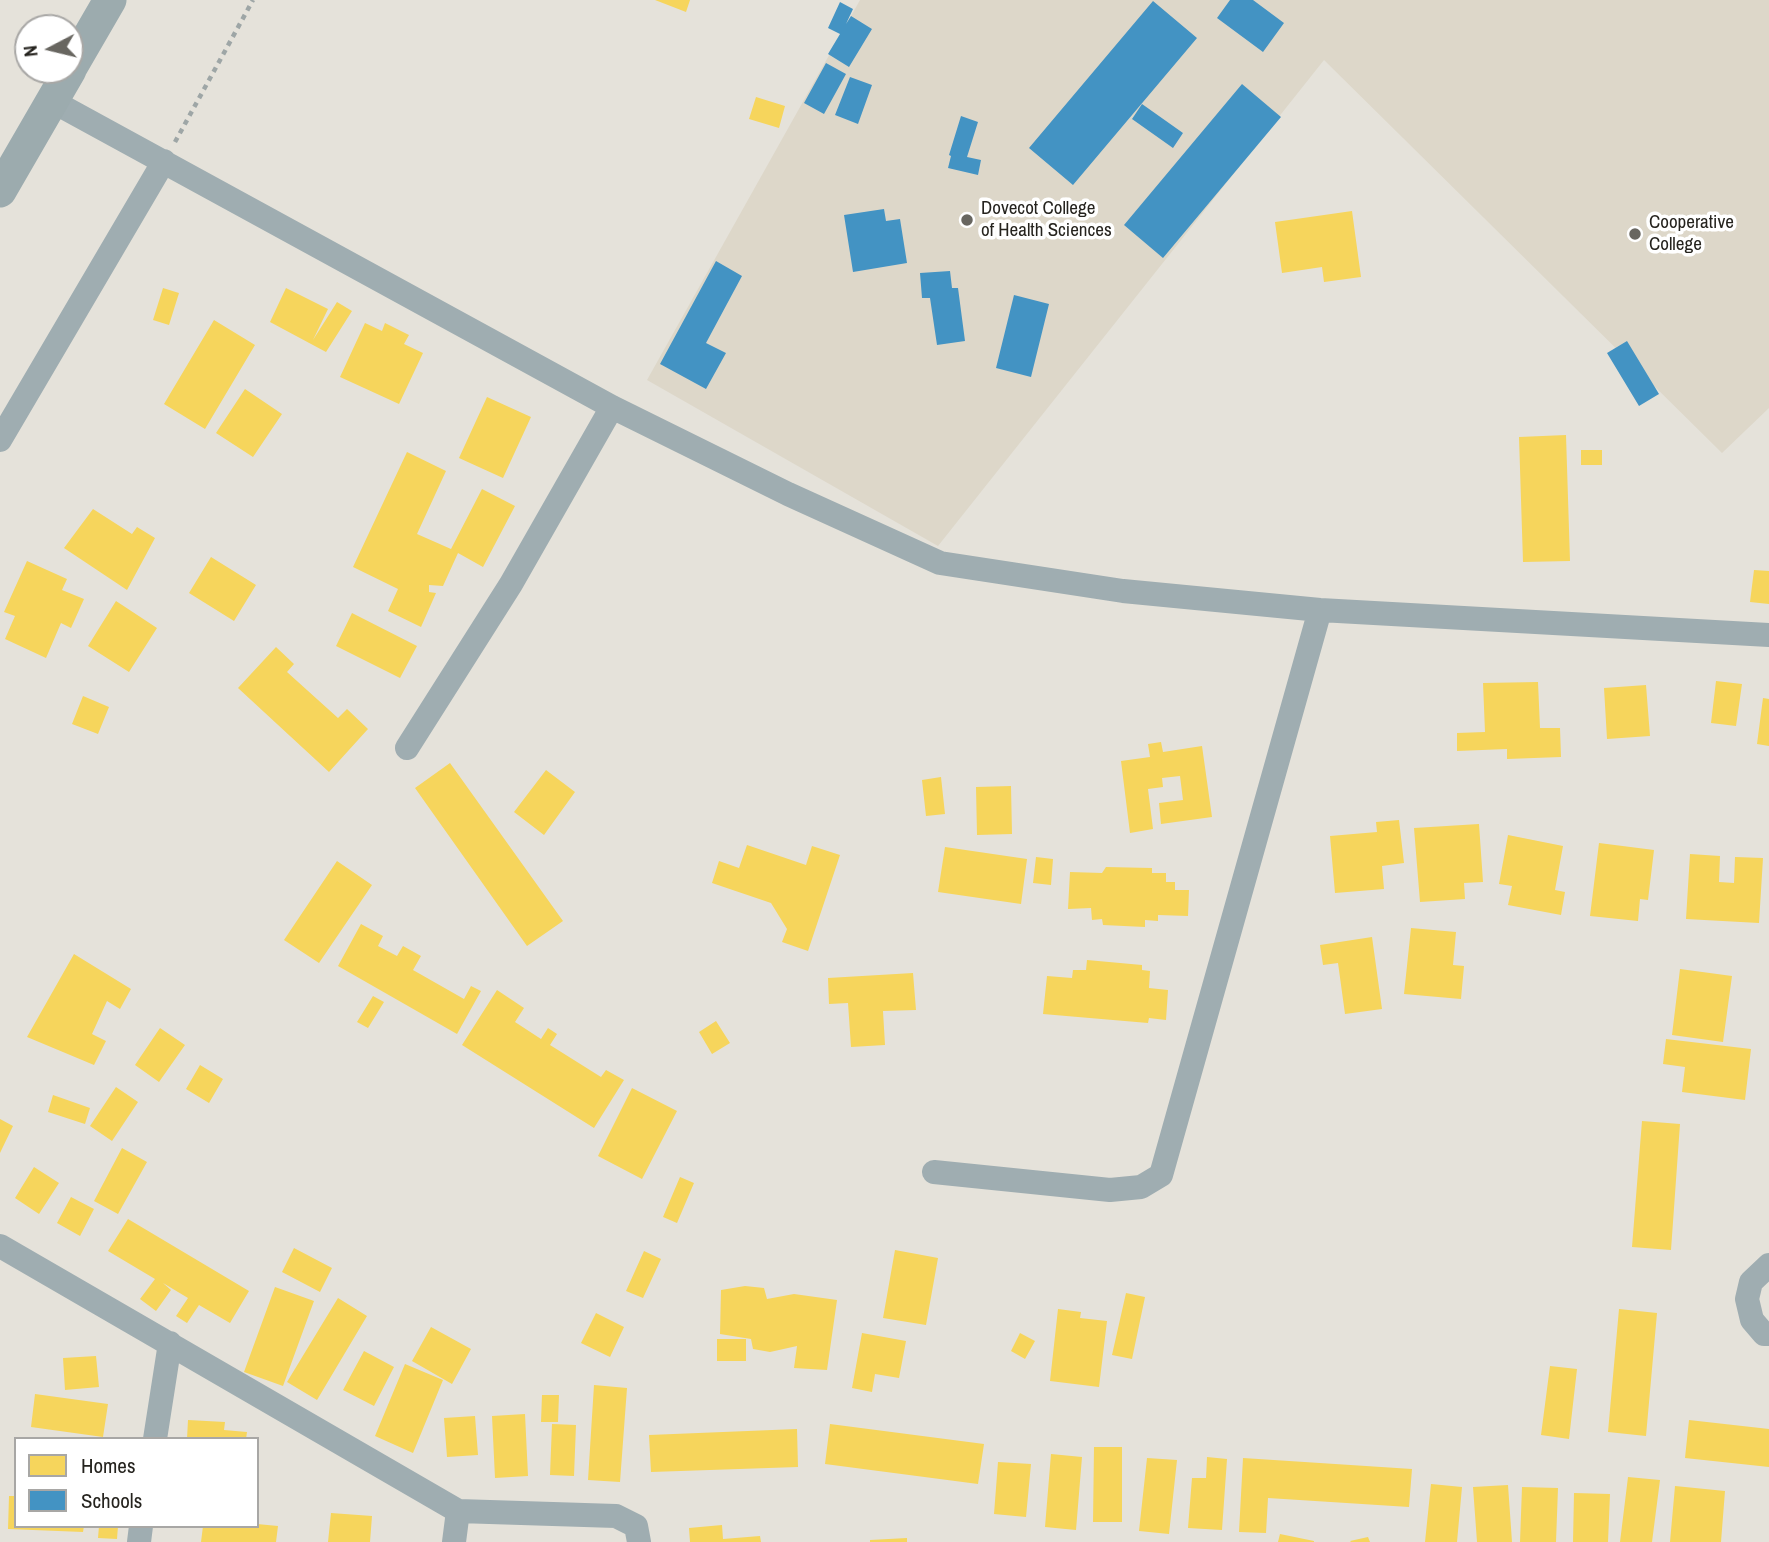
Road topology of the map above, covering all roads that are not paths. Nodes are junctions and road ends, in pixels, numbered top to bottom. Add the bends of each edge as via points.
1 (110, 0) edge
2 (84, 46) edge
3 (62, 84) edge
4 (52, 101) junction
5 (164, 162) junction
6 (0, 191) edge
7 (612, 407) junction
8 (0, 440) edge
9 (1320, 610) junction
10 (1769, 635) edge
11 (407, 748) dead end
12 (934, 1172) dead end
13 (0, 1246) edge
14 (1769, 1265) edge
15 (1769, 1335) edge
16 (170, 1343) junction
17 (155, 1437) edge
18 (457, 1511) junction
19 (454, 1542) edge
20 (639, 1542) edge

1 - 2 main road
3 - 4 main road
4 - 5 street
4 - 6 main road
5 - 7 street
5 - 8 street
7 - 9 street via 940,563 1123,591
7 - 11 street via 512,584
9 - 10 street
9 - 12 street via 1161,1174 1141,1187 1110,1190
13 - 16 street
14 - 15 street via 1751,1282 1747,1299 1752,1320
16 - 17 street
16 - 18 street
18 - 19 street
18 - 20 street via 616,1516 636,1525

